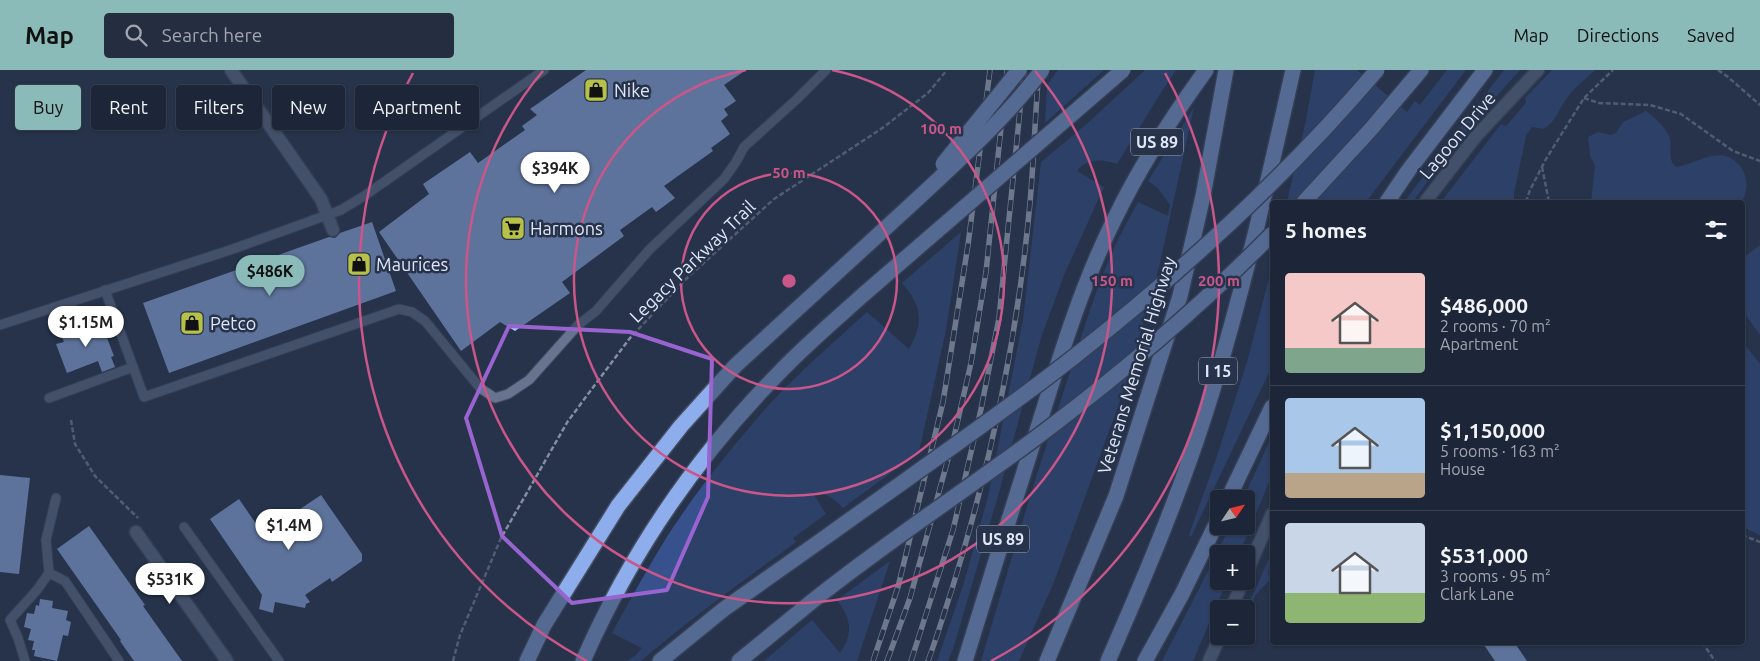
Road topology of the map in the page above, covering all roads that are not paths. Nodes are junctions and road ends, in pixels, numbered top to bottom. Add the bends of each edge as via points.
1 (230, 70) edge
2 (544, 70) edge
3 (826, 70) edge
4 (1019, 70) edge
5 (1042, 70) edge
6 (1123, 70) edge
7 (1206, 70) edge
8 (1226, 70) edge
9 (1293, 70) edge
10 (1377, 70) edge
11 (1485, 70) edge
12 (1538, 70) edge
13 (1417, 75) edge
14 (1306, 200) edge
15 (1388, 200) edge
16 (1427, 200) edge
17 (914, 202) junction
18 (327, 214) junction
19 (333, 230) dead end
20 (1270, 236) edge
21 (105, 290) junction
22 (0, 325) edge
23 (133, 367) junction
24 (49, 398) dead end
25 (1270, 411) edge
26 (1232, 490) edge
27 (56, 498) dead end
28 (1270, 519) edge
29 (138, 527) road end
30 (184, 527) dead end
31 (1211, 535) edge
32 (1255, 553) edge
33 (49, 573) junction
34 (0, 618) edge
35 (10, 620) junction
36 (1216, 645) edge
37 (25, 661) edge
38 (119, 661) edge
39 (227, 661) edge
40 (279, 661) edge
41 (527, 661) edge
42 (583, 661) edge
43 (660, 661) edge
44 (740, 661) edge
45 (965, 661) edge
46 (1047, 661) edge
47 (1108, 661) edge
48 (1145, 661) edge
49 (1209, 661) edge

1 - 18 street via 321,199
2 - 18 lane via 364,196 341,210
3 - 23 lane via 744,147 724,179 649,250 529,380 508,394 495,398 480,388 425,321 412,312 399,309 144,397
4 - 17 highway, bridge
5 - 17 highway, bridge via 1000,119
6 - 42 highway, bridge via 864,294 776,375 725,432 663,515 610,604
7 - 45 highway, US 89 via 1157,142 1115,218 1090,273 1062,346
8 - 46 highway, Veterans Memorial Highway via 1203,196 1180,296 1116,496
9 - 47 highway, I 15 via 1244,281 1212,392 1159,544
10 - 43 highway, bridge via 1258,198 1152,294 1018,399 724,609
11 - 15 highway
12 - 16 street, Lagoon Drive via 1477,135
13 - 14 highway
17 - 41 highway via 735,366 681,426 618,506 544,625
18 - 19 street
18 - 21 lane
20 - 44 highway, bridge via 1187,315 1108,382 851,571
21 - 22 lane
21 - 23 lane
23 - 24 lane
25 - 26 highway
27 - 33 lane via 46,540
28 - 32 street
29 - 39 street
30 - 40 lane
31 - 48 highway
33 - 35 lane
33 - 38 lane via 64,581
34 - 35 lane
35 - 37 lane
36 - 49 street

